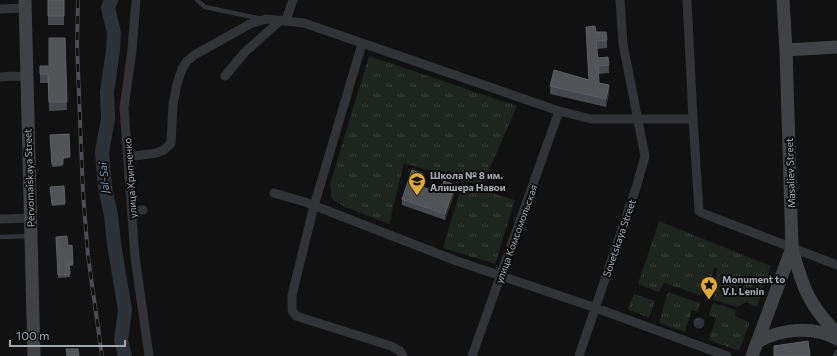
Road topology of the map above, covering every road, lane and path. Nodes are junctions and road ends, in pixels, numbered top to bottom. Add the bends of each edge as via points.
1 (136, 0) edge
2 (197, 0) edge
3 (293, 0) edge
4 (620, 0) edge
5 (687, 0) edge
6 (783, 0) edge
7 (25, 4) edge
8 (0, 9) edge
9 (266, 19) junction
10 (284, 20) junction
11 (362, 44) junction
12 (837, 47) edge
13 (786, 50) junction
14 (225, 76) dead end
15 (0, 77) edge
16 (26, 77) junction
17 (559, 111) junction
18 (638, 119) junction
19 (693, 119) junction
20 (128, 157) junction
21 (274, 193) dead end
22 (314, 206) junction
23 (143, 210) dead end
24 (133, 211) junction
25 (30, 218) junction
26 (0, 219) edge
27 (31, 236) junction
28 (0, 237) edge
29 (792, 248) junction
30 (837, 265) edge
31 (501, 276) junction
32 (596, 308) junction
33 (837, 333) edge
34 (837, 339) edge
35 (757, 342) junction
36 (837, 352) edge
37 (34, 356) edge
38 (149, 356) edge
39 (403, 356) edge
40 (472, 356) edge
41 (579, 356) edge
42 (727, 356) edge
43 (752, 356) edge
44 (835, 356) edge

1 - 20 street, улица Хрипченко via 124,108
2 - 9 lane via 205,7
3 - 10 street
4 - 18 street, Sovetskaya Street via 623,44
5 - 19 street
6 - 13 main road, Masaliev Street
7 - 8 street
7 - 16 main road, Pervomaiskaya Street
9 - 10 street
9 - 20 street via 223,38 187,61 182,68 173,104 171,143 156,153
10 - 11 street via 304,23
10 - 14 street via 245,52
11 - 17 street
11 - 22 street
12 - 13 main road
13 - 29 main road, Masaliev Street
15 - 16 street
16 - 25 main road, Pervomaiskaya Street
17 - 18 street via 591,119
17 - 31 street, улица Комсомольская
18 - 19 street
18 - 32 street, Sovetskaya Street via 645,156
19 - 29 street via 700,213
20 - 24 street, улица Хрипченко
21 - 22 street
22 - 31 street
22 - 39 street via 292,295 292,310 296,316 391,346
23 - 24 street
24 - 38 street, улица Хрипченко via 135,257
25 - 26 street
25 - 27 main road, Pervomaiskaya Street
27 - 28 lane
27 - 37 main road, Pervomaiskaya Street
29 - 30 street
29 - 33 main road, Masaliev Street via 804,288 814,308
29 - 35 main road
31 - 32 street
31 - 40 street, улица Комсомольская
32 - 41 street, Sovetskaya Street
32 - 42 street
34 - 35 main road via 822,332 801,330 769,336
35 - 43 main road
36 - 44 lane

